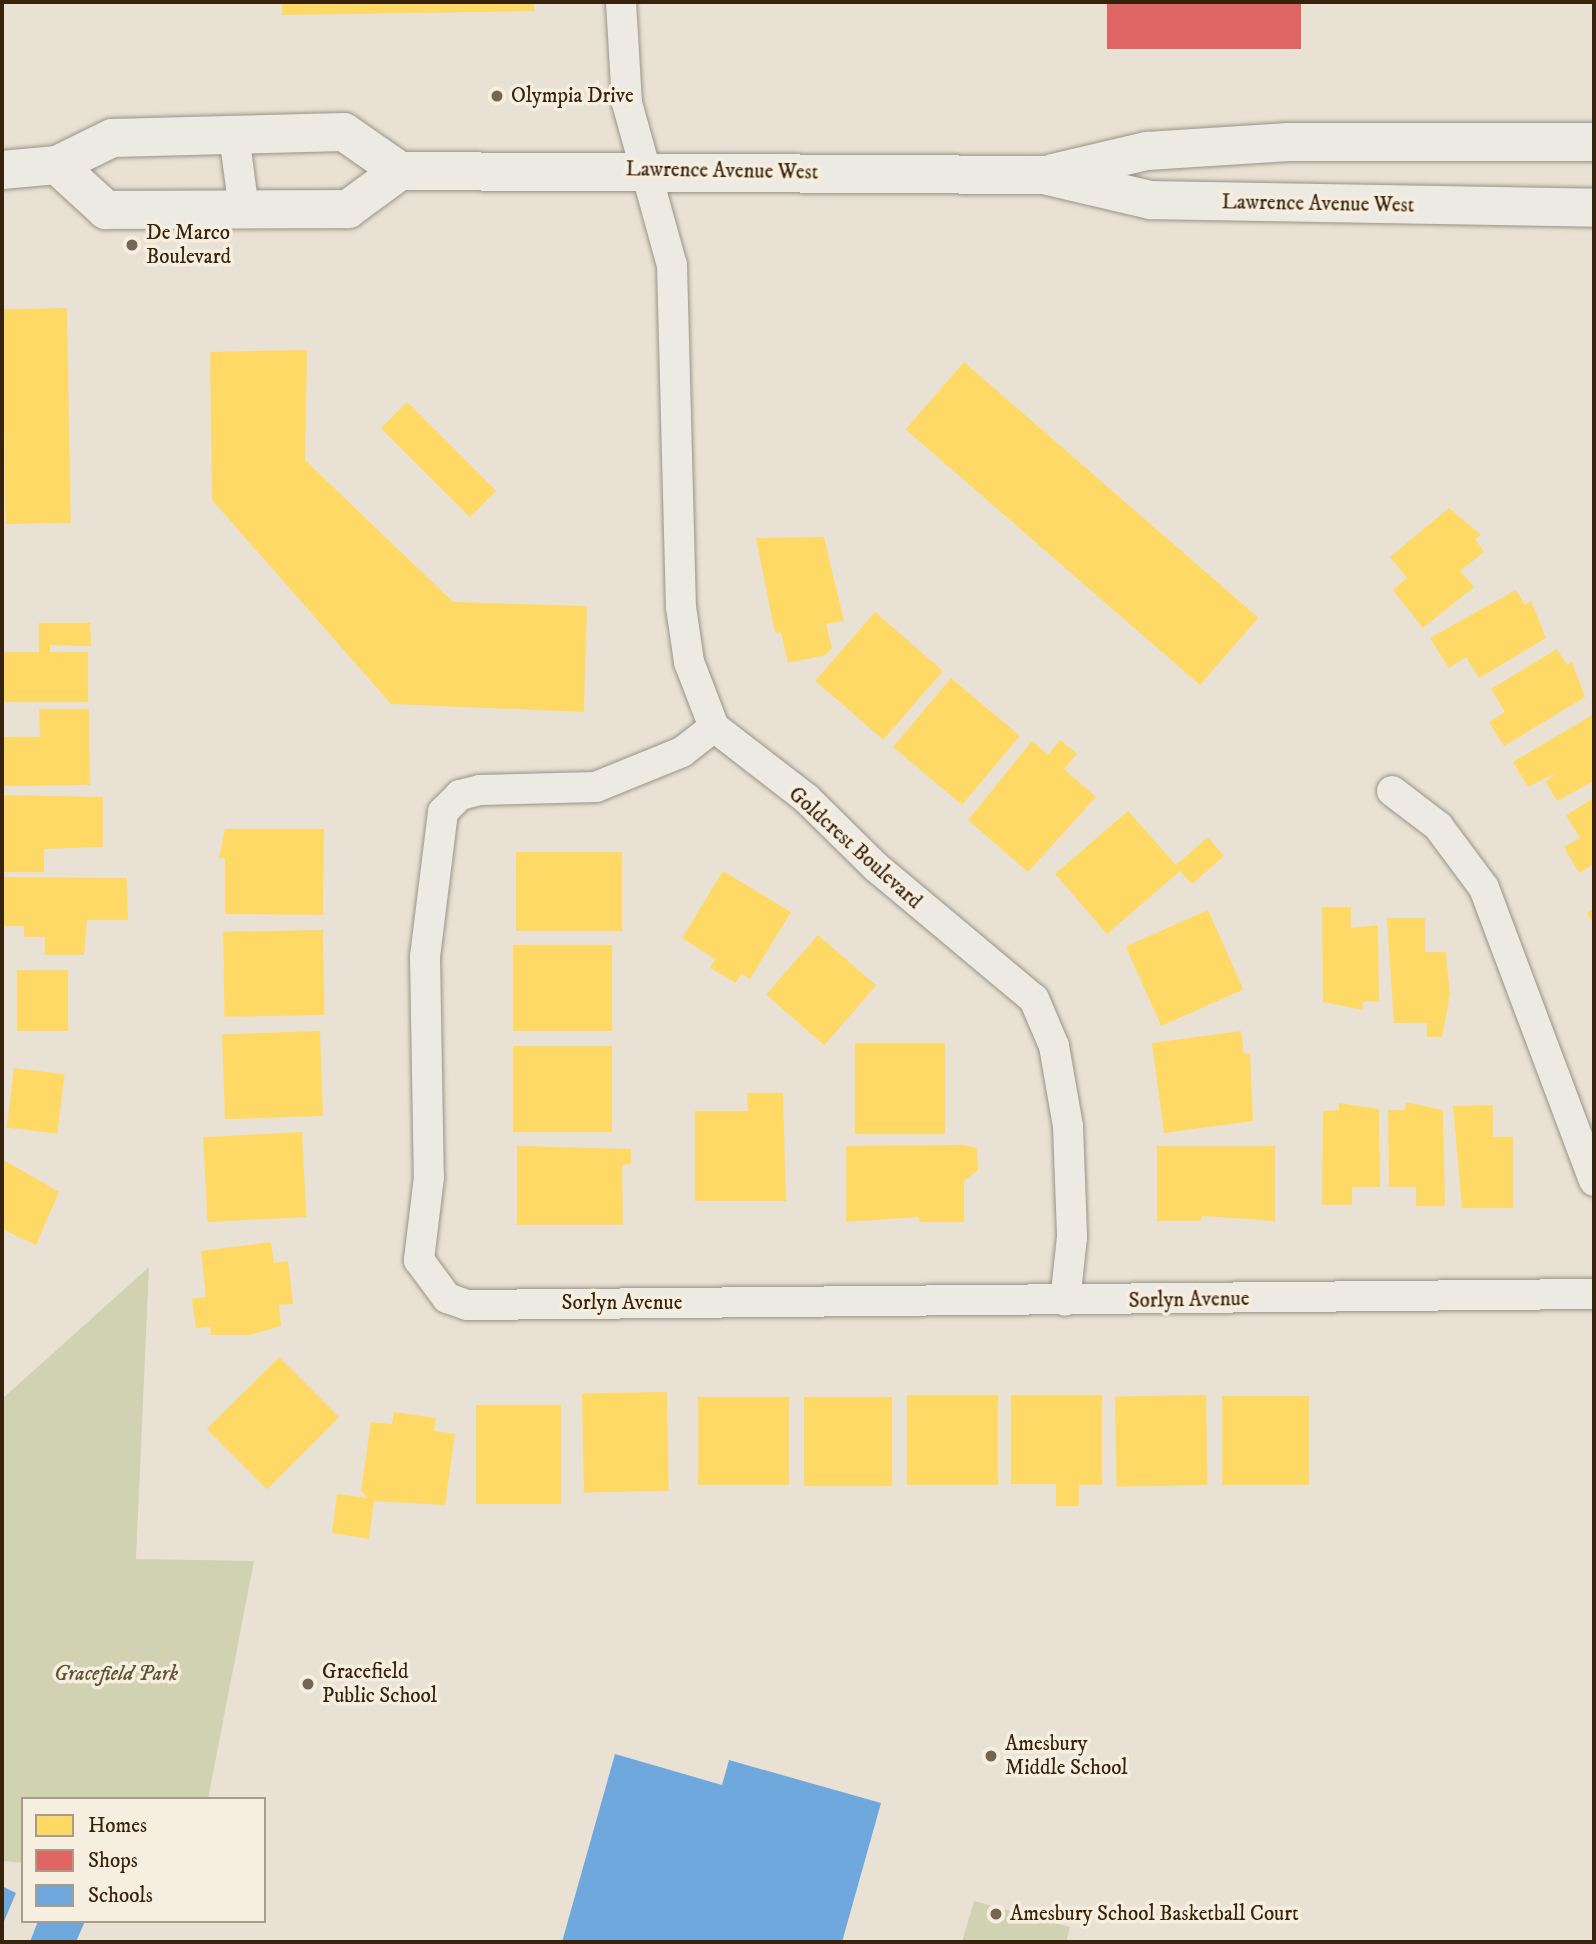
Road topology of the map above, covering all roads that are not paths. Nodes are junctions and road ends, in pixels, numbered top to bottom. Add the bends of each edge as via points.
1 (621, 2) edge
2 (234, 135) junction
3 (1594, 142) edge
4 (57, 165) junction
5 (647, 169) junction
6 (2, 170) edge
7 (400, 171) junction
8 (1044, 175) junction
9 (1594, 208) edge
10 (244, 210) junction
11 (713, 727) junction
12 (1392, 791) dead end
13 (1594, 1181) edge
14 (1594, 1294) edge
15 (1065, 1301) junction

1 - 5 street via 626,94
2 - 4 main road via 112,138
2 - 7 main road via 344,132
2 - 10 street
3 - 8 main road, Lawrence Avenue West via 1263,144 1147,151
4 - 6 main road
4 - 10 main road via 106,210
5 - 7 main road, Lawrence Avenue West
5 - 8 main road, Lawrence Avenue West
5 - 11 street via 672,265 681,607 689,662
7 - 10 main road via 348,208
8 - 9 main road, Lawrence Avenue West via 1151,200
11 - 15 street, Goldcrest Boulevard via 807,799 876,867 1034,999 1054,1046 1068,1126 1072,1237
11 - 15 street, Sorlyn Avenue via 671,758 596,787 480,790 460,795 443,812 425,957 429,1177 419,1261 433,1288 467,1305
12 - 13 street via 1438,826 1483,888
14 - 15 street, Sorlyn Avenue

